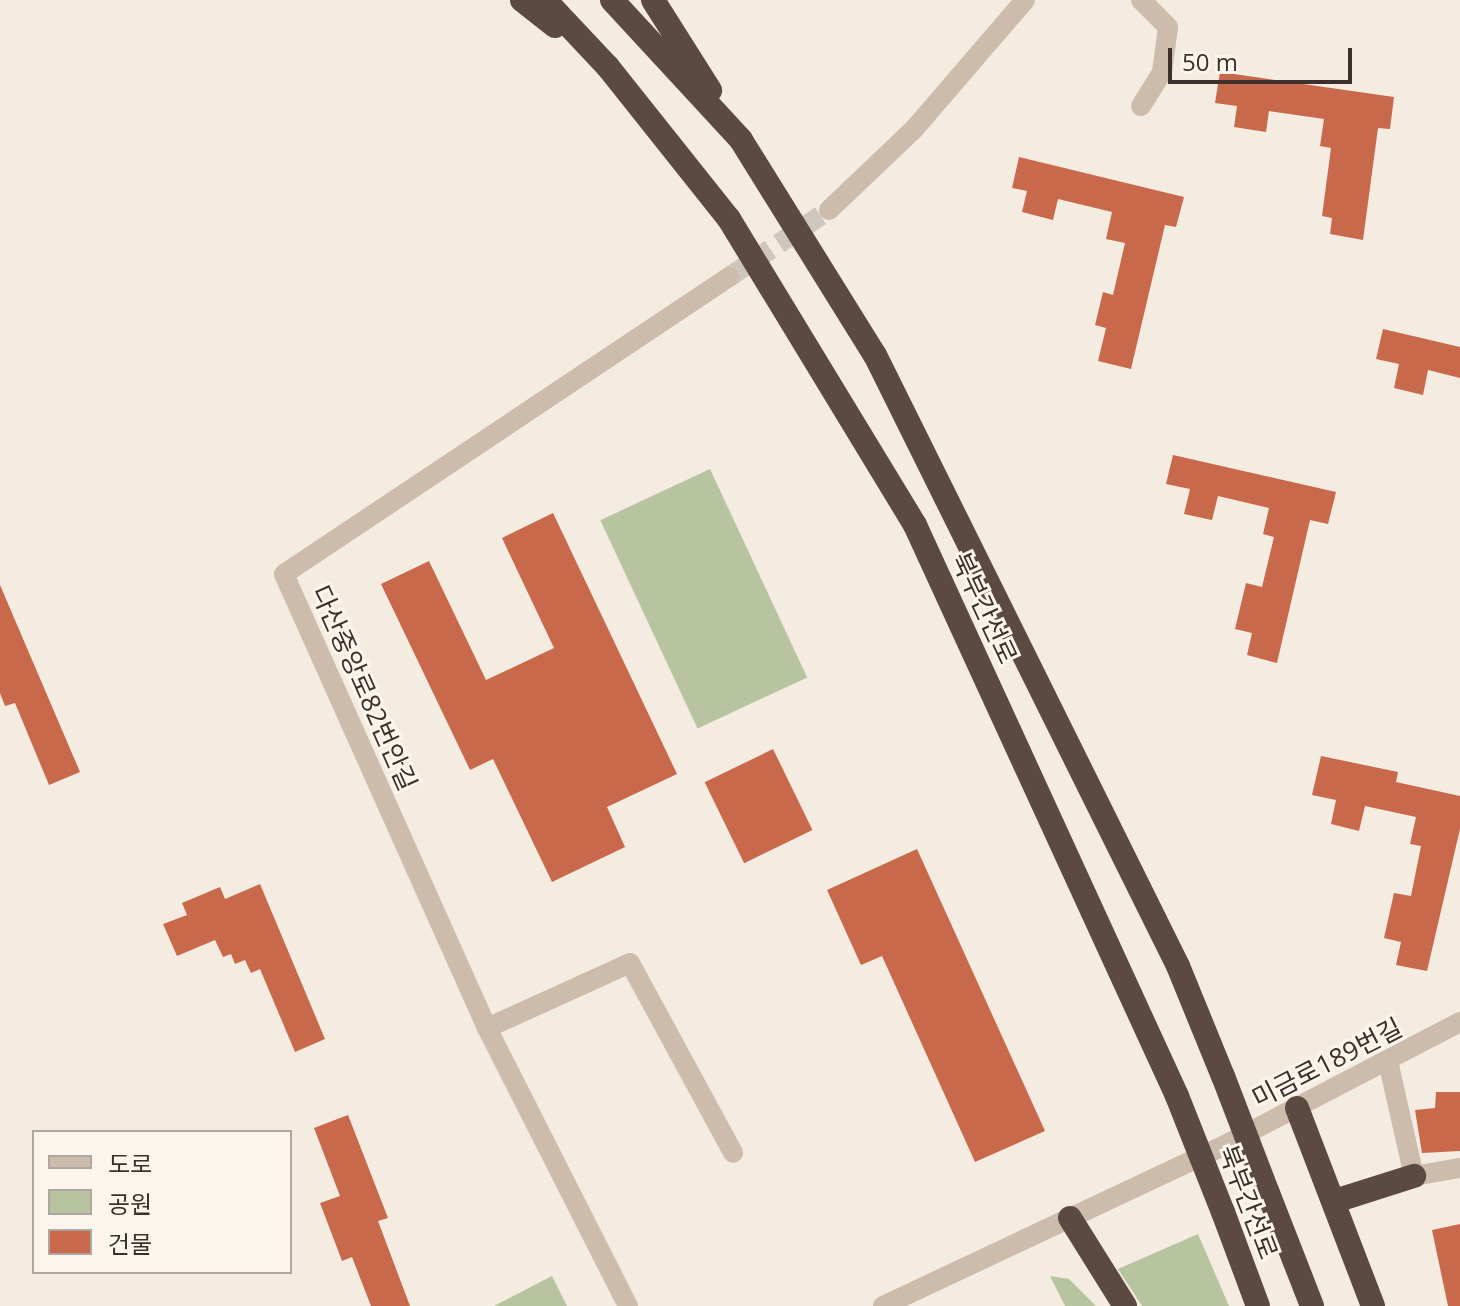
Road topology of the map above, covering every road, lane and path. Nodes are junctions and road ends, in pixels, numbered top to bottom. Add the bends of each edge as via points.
1 (522, 0) edge
2 (545, 0) edge
3 (612, 0) edge
4 (653, 0) edge
5 (1025, 0) edge
6 (1141, 0) edge
7 (608, 67) junction
8 (1141, 106) dead end
9 (741, 140) junction
10 (829, 210) tunnel mouth
11 (729, 277) tunnel mouth
12 (1460, 1022) edge
13 (487, 1028) junction
14 (1388, 1061) junction
15 (1297, 1108) junction
16 (733, 1153) dead end
17 (1460, 1168) edge
18 (1414, 1176) junction
19 (1335, 1201) junction
20 (1070, 1218) junction
21 (628, 1306) edge
22 (883, 1306) edge
23 (1125, 1306) edge
24 (1258, 1306) edge
25 (1312, 1306) edge
26 (1373, 1306) edge

1 - 7 highway
2 - 7 highway, 북부간선로
3 - 9 highway, 북부간선로
4 - 9 highway
5 - 10 street via 915,128
6 - 8 street via 1168,27 1162,72
7 - 24 highway, 북부간선로, bridge via 729,219 915,525 1177,1096
9 - 25 highway, 북부간선로, bridge via 875,355 1178,966
11 - 13 street, 다산중앙로82번안길 via 284,574
12 - 14 street, 미금로189번길
13 - 16 street via 630,963
13 - 21 street, 다산중앙로82번안길
14 - 15 street, 미금로189번길
14 - 18 street
15 - 19 highway
15 - 20 street, 미금로189번길
17 - 18 street
18 - 19 highway
19 - 26 highway
20 - 22 street, 미금로189번길
20 - 23 highway

